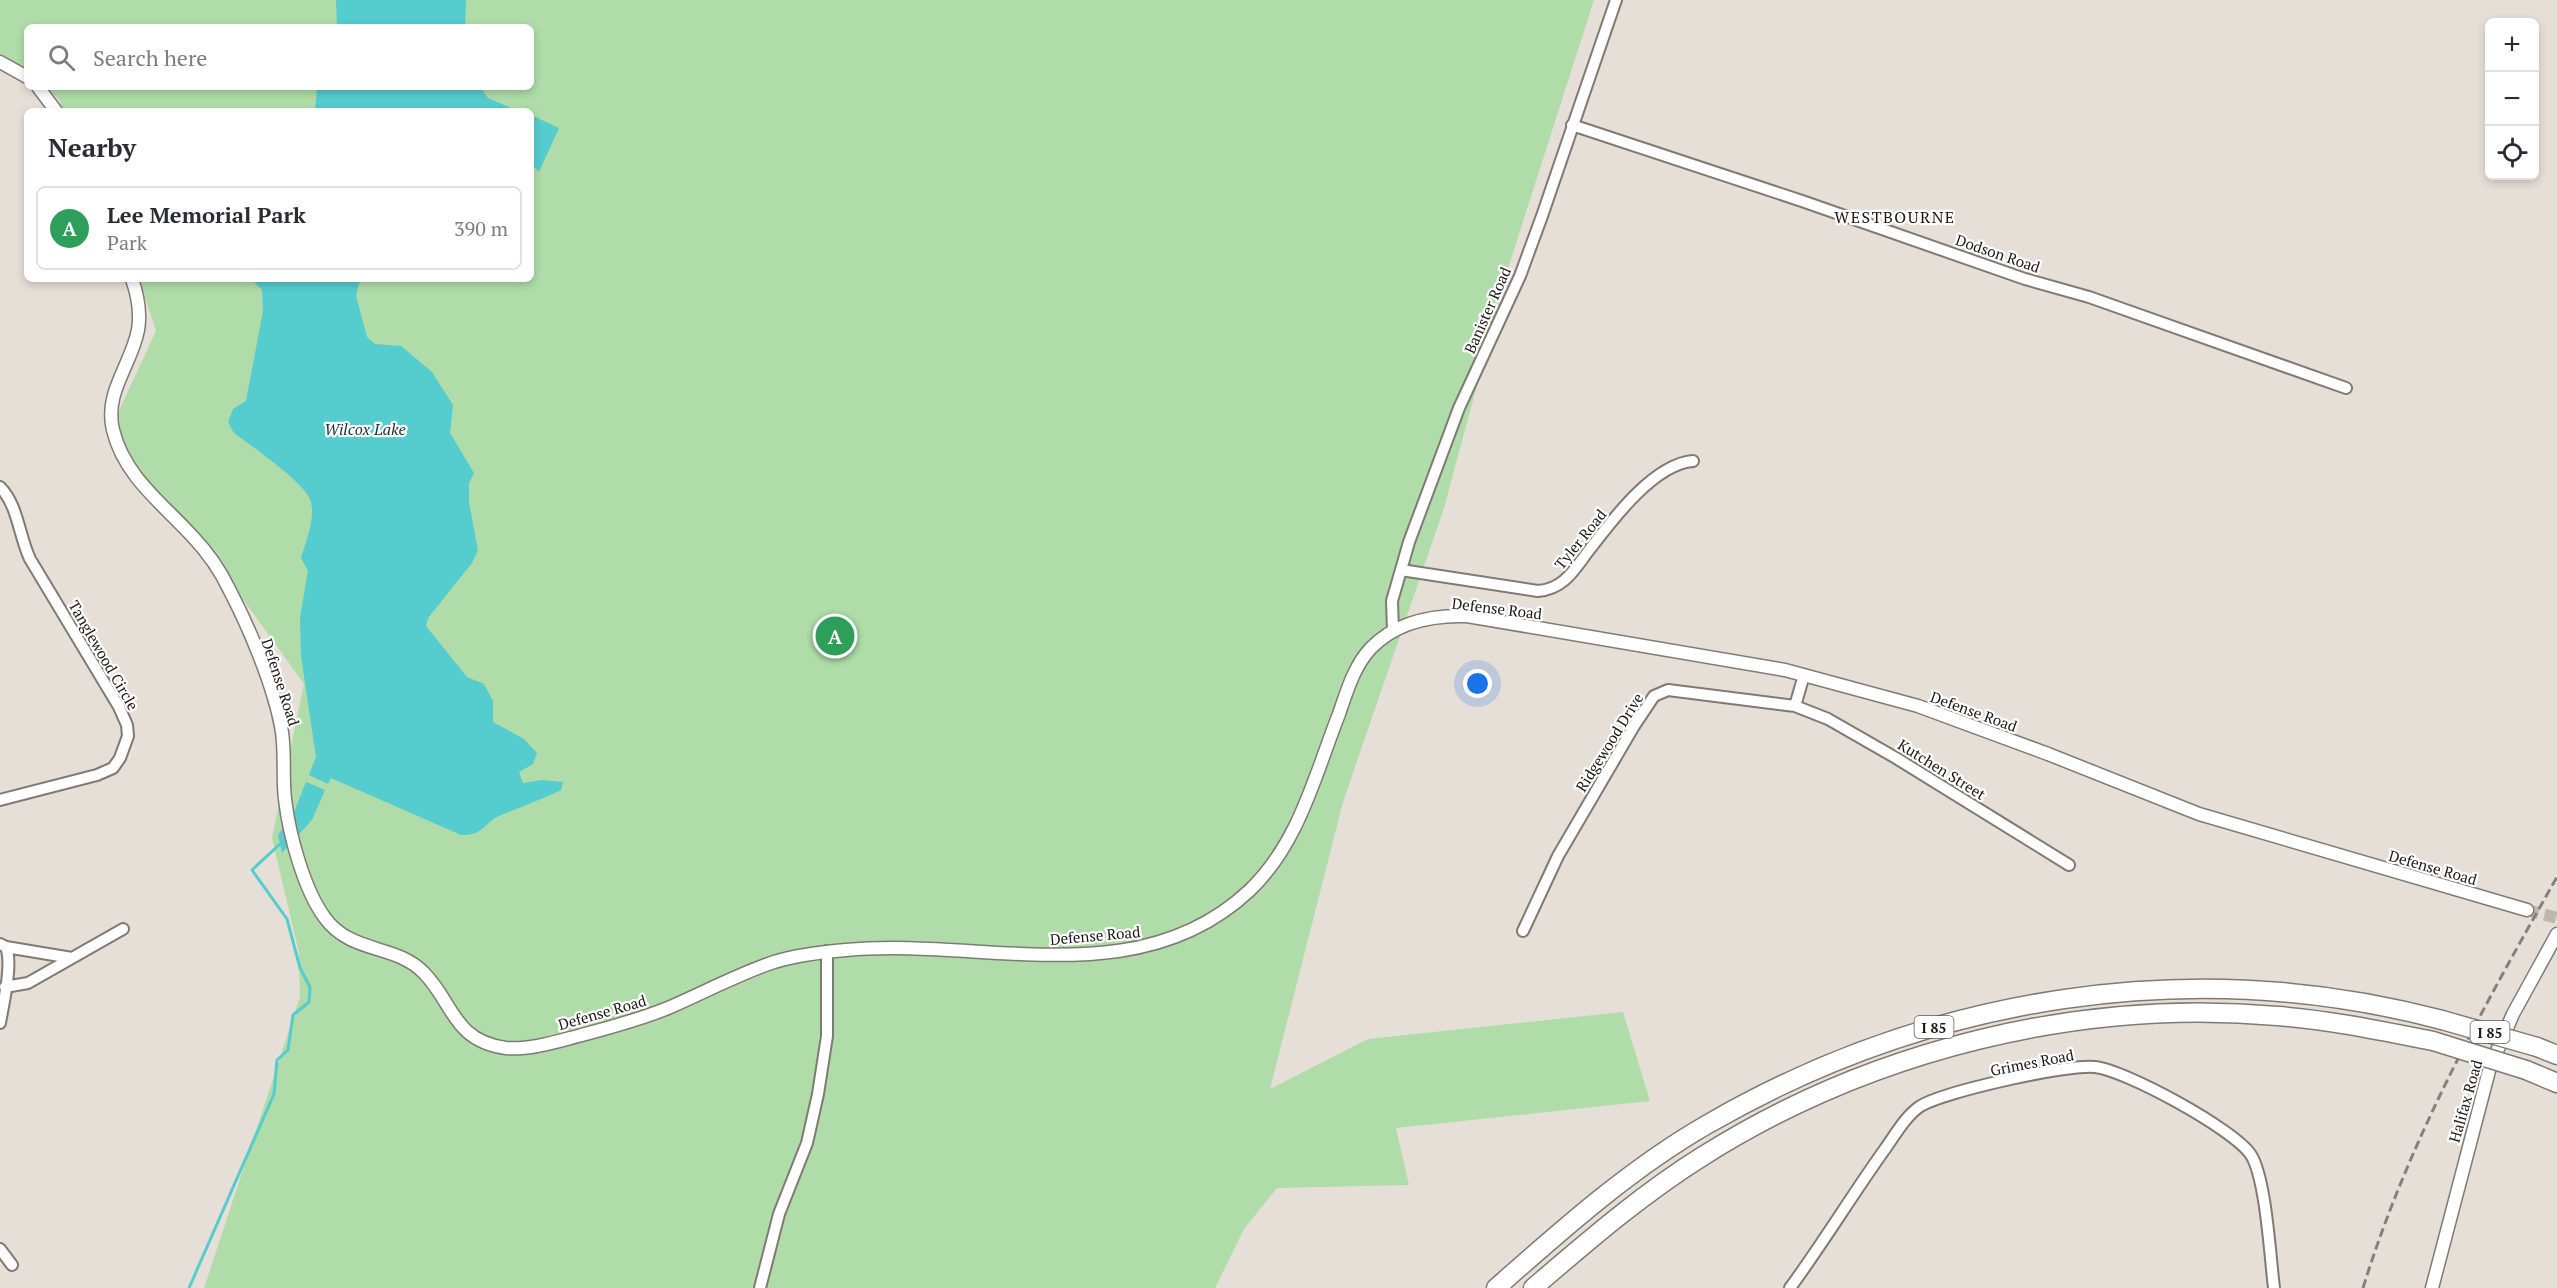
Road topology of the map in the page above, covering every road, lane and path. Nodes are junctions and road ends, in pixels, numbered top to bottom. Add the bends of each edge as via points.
1 (1616, 0) edge
2 (0, 62) edge
3 (24, 75) edge
4 (40, 90) edge
5 (54, 108) edge
6 (1572, 125) junction
7 (133, 282) edge
8 (2346, 388) dead end
9 (1693, 461) dead end
10 (0, 487) edge
11 (1401, 570) junction
12 (1394, 632) junction
13 (1804, 675) junction
14 (1795, 706) junction
15 (0, 800) edge
16 (2069, 865) dead end
17 (2527, 910) tunnel mouth
18 (123, 929) dead end
19 (1523, 931) dead end
20 (2557, 934) edge
21 (3, 945) edge
22 (827, 951) junction
23 (72, 958) junction
24 (5, 987) junction
25 (0, 1023) edge
26 (2557, 1055) edge
27 (2557, 1083) edge
28 (0, 1249) edge
29 (12, 1265) dead end
30 (760, 1288) edge
31 (1496, 1288) edge
32 (1533, 1288) edge
33 (1790, 1288) edge
34 (2274, 1288) edge
35 (2432, 1288) edge

1 - 6 street, Banister Road
2 - 3 street
4 - 5 street
6 - 8 street, Dodson Road via 2025,279 2089,297
6 - 11 street, Banister Road via 1520,276 1459,408
7 - 22 street, Defense Road via 140,311 134,345 112,394 110,410 115,439 130,470 202,548 222,574 237,604 278,711 284,745 284,792 299,858 317,905 336,931 358,944 411,963 425,974 450,1012 474,1037 509,1048 544,1044 634,1020 762,966
9 - 11 street, Tyler Road via 1663,470 1616,517 1558,586 1538,591
10 - 15 street, Tanglewood Circle via 11,501 30,559 119,707 128,736 120,758 105,773
11 - 12 street, Banister Road via 1392,602
12 - 13 street, Defense Road via 1433,617 1467,616
12 - 22 street, Defense Road via 1374,645 1360,662 1286,845 1252,888 1209,921 1168,941 1113,951 1043,955 891,948
13 - 14 street
13 - 17 street, Defense Road via 1951,717 2199,814
14 - 16 street, Kutchen Street via 1828,718
14 - 19 street, Ridgewood Drive via 1672,689 1654,696 1558,856
18 - 23 street
20 - 35 street, Halifax Road via 2495,1053
21 - 23 street
21 - 24 street via 9,952
22 - 30 street via 827,1036 818,1094 807,1143 779,1214
23 - 24 street via 28,983
24 - 25 street
26 - 31 highway, I 85, bridge via 2386,1005 2327,996 2194,988 2066,998 1914,1032 1811,1071 1707,1125 1610,1192
27 - 32 highway, I 85, bridge via 2433,1041 2279,1016 2177,1013 2078,1021 1993,1037 1940,1050 1838,1087 1720,1146 1616,1217
28 - 29 street
33 - 34 street, Grimes Road via 1873,1166 1918,1108 1928,1101 1984,1086 2048,1071 2092,1067 2122,1074 2217,1126 2247,1149 2257,1168

